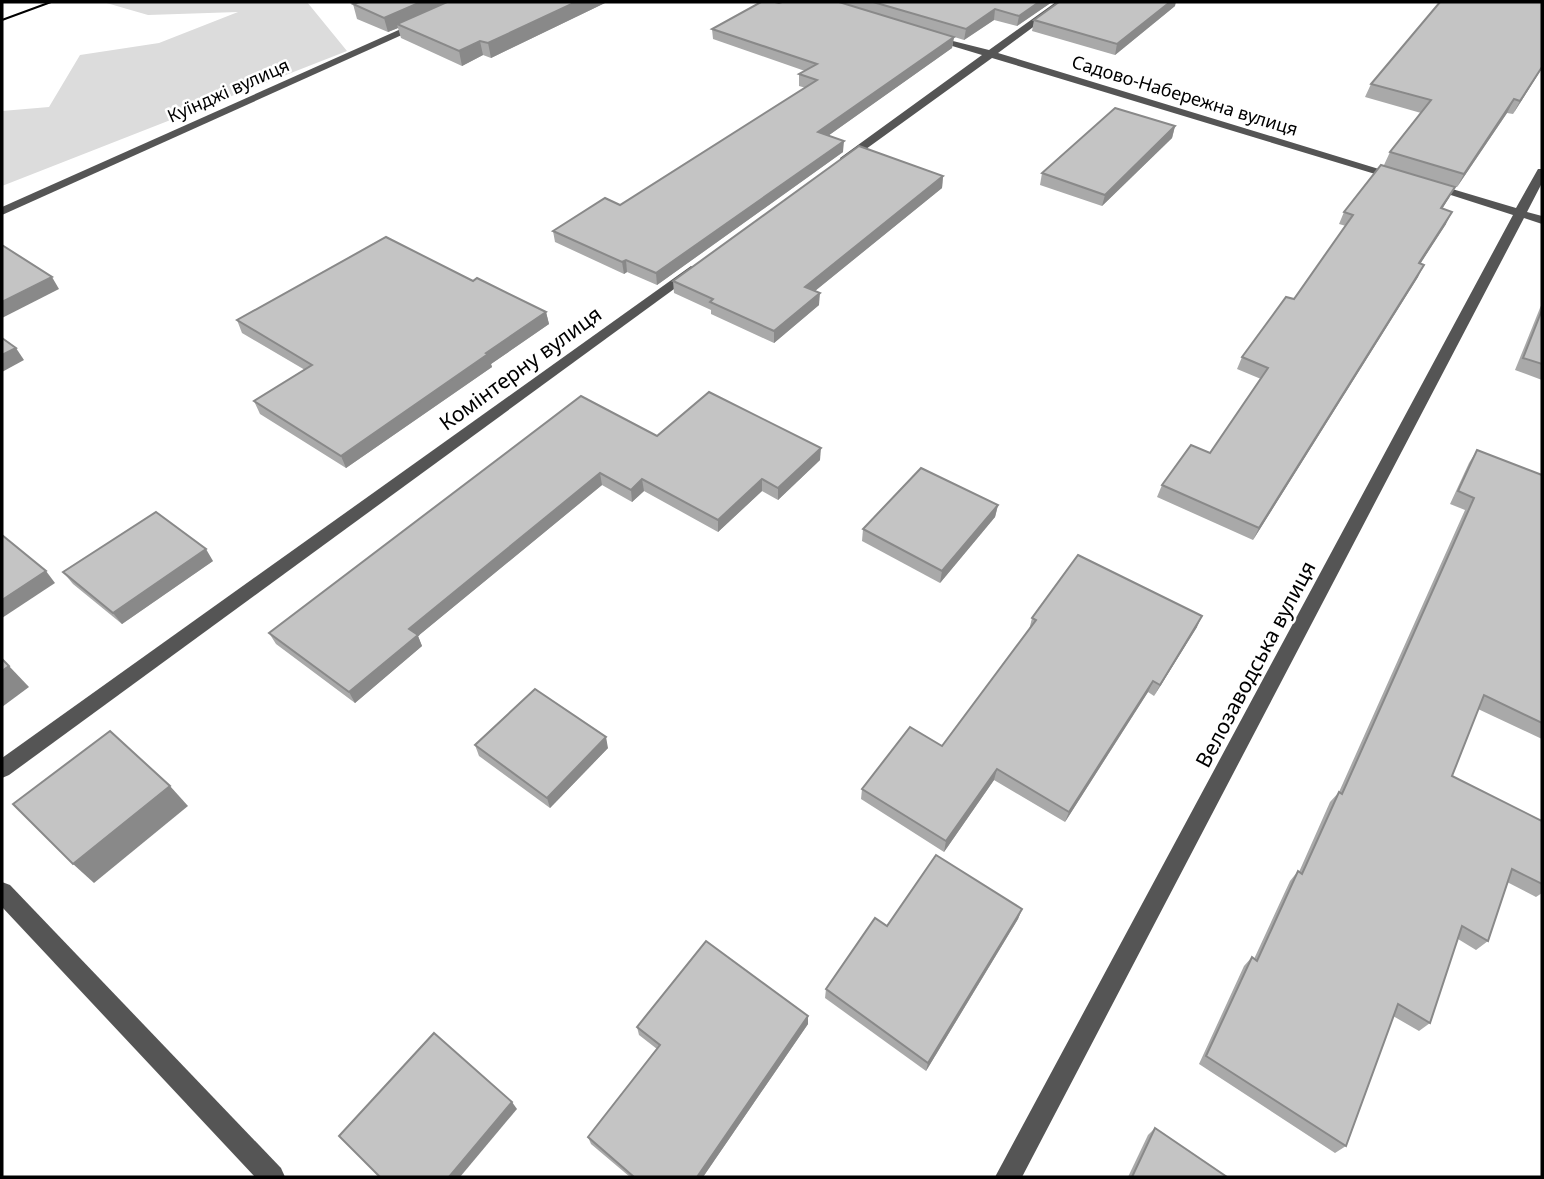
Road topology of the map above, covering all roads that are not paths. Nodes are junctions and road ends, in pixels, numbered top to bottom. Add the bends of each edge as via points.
1 (1062, 2) edge
2 (432, 19) edge
3 (924, 34) edge
4 (990, 54) junction
5 (833, 168) edge
6 (1542, 172) edge
7 (2, 211) edge
8 (1521, 213) junction
9 (1542, 220) edge
10 (709, 257) edge
11 (2, 769) edge
12 (2, 892) edge
13 (272, 1177) edge
14 (1008, 1177) edge

1 - 4 street
2 - 7 street, Куїнджі вулиця
3 - 4 street, Садово-Набережна вулиця
4 - 5 street
4 - 8 street, Садово-Набережна вулиця
6 - 8 street, Велозаводська вулиця
8 - 9 street, Садово-Набережна вулиця
8 - 14 street, Велозаводська вулиця
10 - 11 street, Комінтерну вулиця
12 - 13 street

